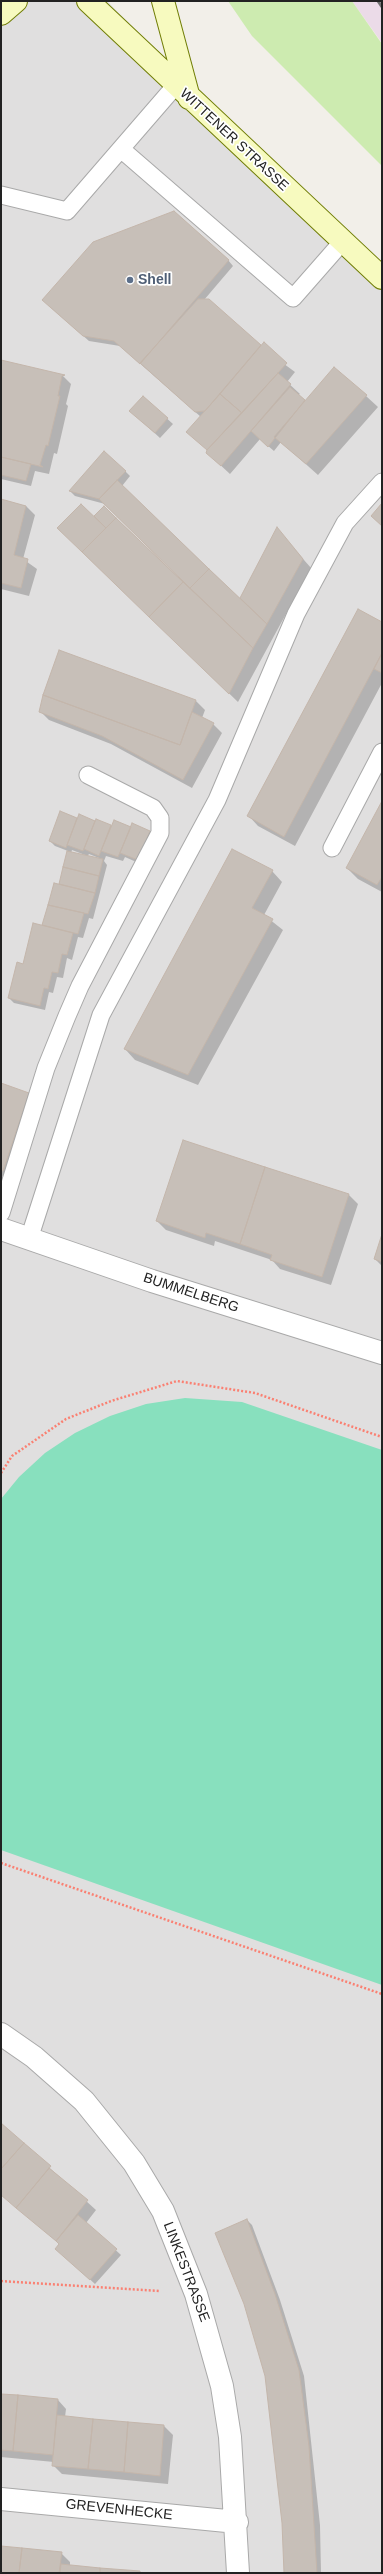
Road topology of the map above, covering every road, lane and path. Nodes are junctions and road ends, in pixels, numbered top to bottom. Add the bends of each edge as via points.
1 (16, 1) edge
2 (88, 1) edge
3 (163, 1) edge
4 (1, 14) edge
5 (183, 92) junction
6 (121, 149) junction
7 (1, 195) edge
8 (343, 242) junction
9 (382, 278) edge
10 (382, 482) edge
11 (382, 752) edge
12 (88, 775) dead end
13 (332, 848) dead end
14 (1, 1212) edge
15 (1, 1228) edge
16 (29, 1239) junction
17 (382, 1353) edge
18 (382, 1438) edge
19 (1, 1473) edge
20 (1, 1863) edge
21 (382, 1994) edge
22 (1, 2034) edge
23 (1, 2281) edge
24 (196, 2294) junction
25 (1, 2498) edge
26 (236, 2522) junction
27 (238, 2573) edge

1 - 4 main road
2 - 5 main road, WITTENER STRASSE
3 - 5 main road
5 - 6 lane
5 - 8 main road, WITTENER STRASSE
6 - 7 lane via 67,211
6 - 8 lane via 293,298
8 - 9 main road, WITTENER STRASSE
10 - 16 lane via 345,524 296,614 217,800 101,1016
11 - 13 lane
12 - 14 lane via 153,808 160,818 160,833 80,986 67,1016 46,1068
15 - 16 street, BUMMELBERG
16 - 17 street, BUMMELBERG
18 - 19 path via 255,1393 176,1381 111,1401 66,1419 12,1456
20 - 21 path
22 - 24 street, LINKESTRASSE via 34,2056 84,2102 134,2163 163,2211
23 - 24 path
24 - 26 street, LINKESTRASSE via 222,2386 230,2436
25 - 26 street, GREVENHECKE
26 - 27 street, LINKESTRASSE

